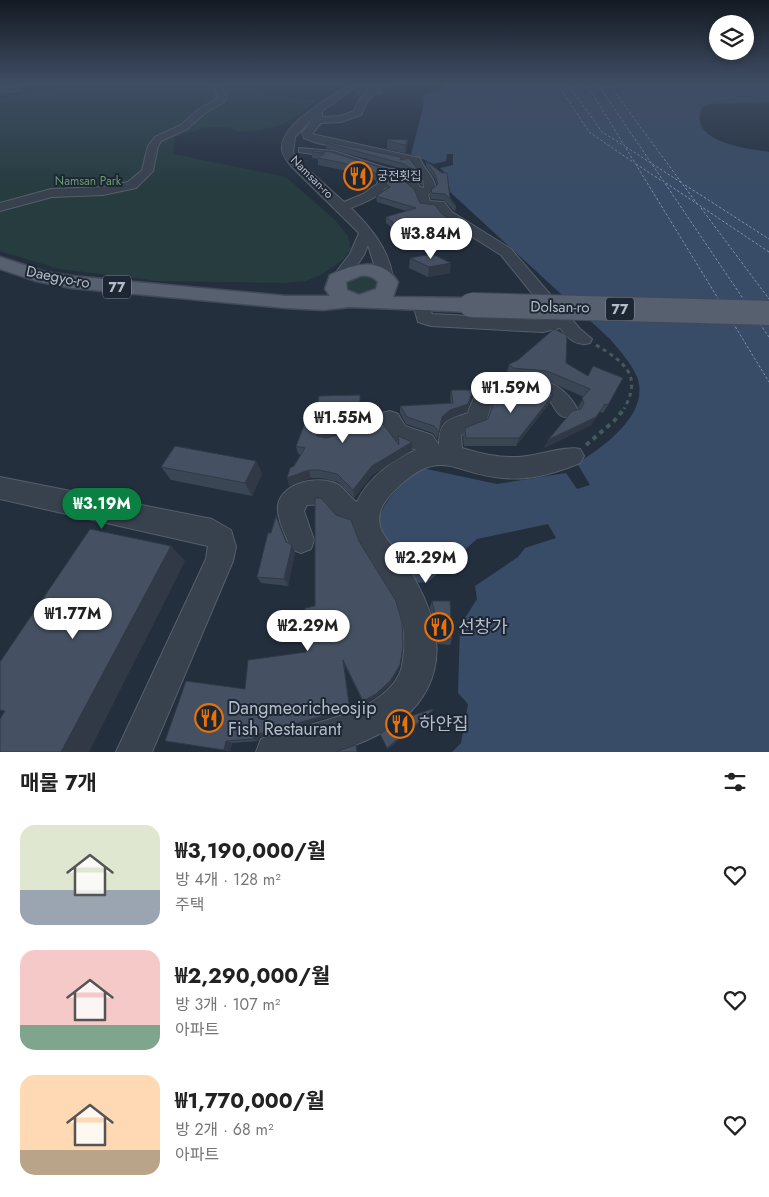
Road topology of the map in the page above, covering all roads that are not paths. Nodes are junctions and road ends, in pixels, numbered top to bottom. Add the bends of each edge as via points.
1 (194, 118) edge
2 (314, 118) edge
3 (317, 118) edge
4 (317, 140) junction
5 (303, 150) junction
6 (337, 155) junction
7 (416, 160) junction
8 (386, 171) junction
9 (318, 185) junction
10 (422, 192) junction
11 (0, 206) edge
12 (343, 207) junction
13 (365, 234) junction
14 (0, 263) edge
15 (339, 277) junction
16 (387, 280) junction
17 (236, 296) junction
18 (359, 300) junction
19 (421, 304) junction
20 (468, 305) junction
21 (769, 313) edge
22 (564, 321) junction
23 (583, 339) road end
24 (567, 410) dead end
25 (327, 436) edge
26 (441, 456) junction
27 (572, 456) road end
28 (0, 488) edge
29 (366, 516) junction
30 (301, 540) dead end
31 (134, 752) edge
32 (274, 752) edge

1 - 11 street via 184,127 158,139 147,171 135,183 103,192 51,193
2 - 9 street, Namsan-ro via 296,128 287,148 291,158
3 - 4 street via 306,134
4 - 5 street via 304,143
4 - 7 street
5 - 6 street
5 - 9 street via 316,170
6 - 7 street via 345,152 381,159
6 - 8 street
7 - 10 street via 430,181 430,191
8 - 10 street via 404,175 414,189
8 - 12 street via 383,186
9 - 12 street, Namsan-ro
10 - 22 street via 425,205 440,205 447,215 506,252
12 - 13 street, Namsan-ro
13 - 15 street via 357,256
13 - 16 street, Namsan-ro via 376,247
14 - 17 main road, Daegyo-ro / 77 via 43,278 70,282
15 - 16 main road, 77 via 365,270 380,273
15 - 17 main road, Daegyo-ro / 77 via 301,289
15 - 18 main road via 335,289 338,293
16 - 18 main road, 77 via 386,292 381,296
16 - 20 main road, 77 via 429,296
17 - 18 main road, Daegyo-ro / 77 via 308,303
18 - 19 main road, Daegyo-ro / 77
19 - 20 main road, Daegyo-ro / 77
19 - 22 street via 424,318 431,320 543,326
20 - 21 main road, Dolsan-ro / 77, bridge
22 - 23 street
24 - 26 street via 546,388 496,386 481,402 477,419 450,431
25 - 26 street via 390,420 397,432 424,442
26 - 27 street via 507,468
26 - 29 street via 416,460 379,491 371,500
28 - 31 street via 212,532 220,539 219,561
29 - 30 street via 348,512 330,493 296,498 291,504 291,511
29 - 32 street via 370,536 413,606 420,651 416,678 410,692 392,708 363,724

